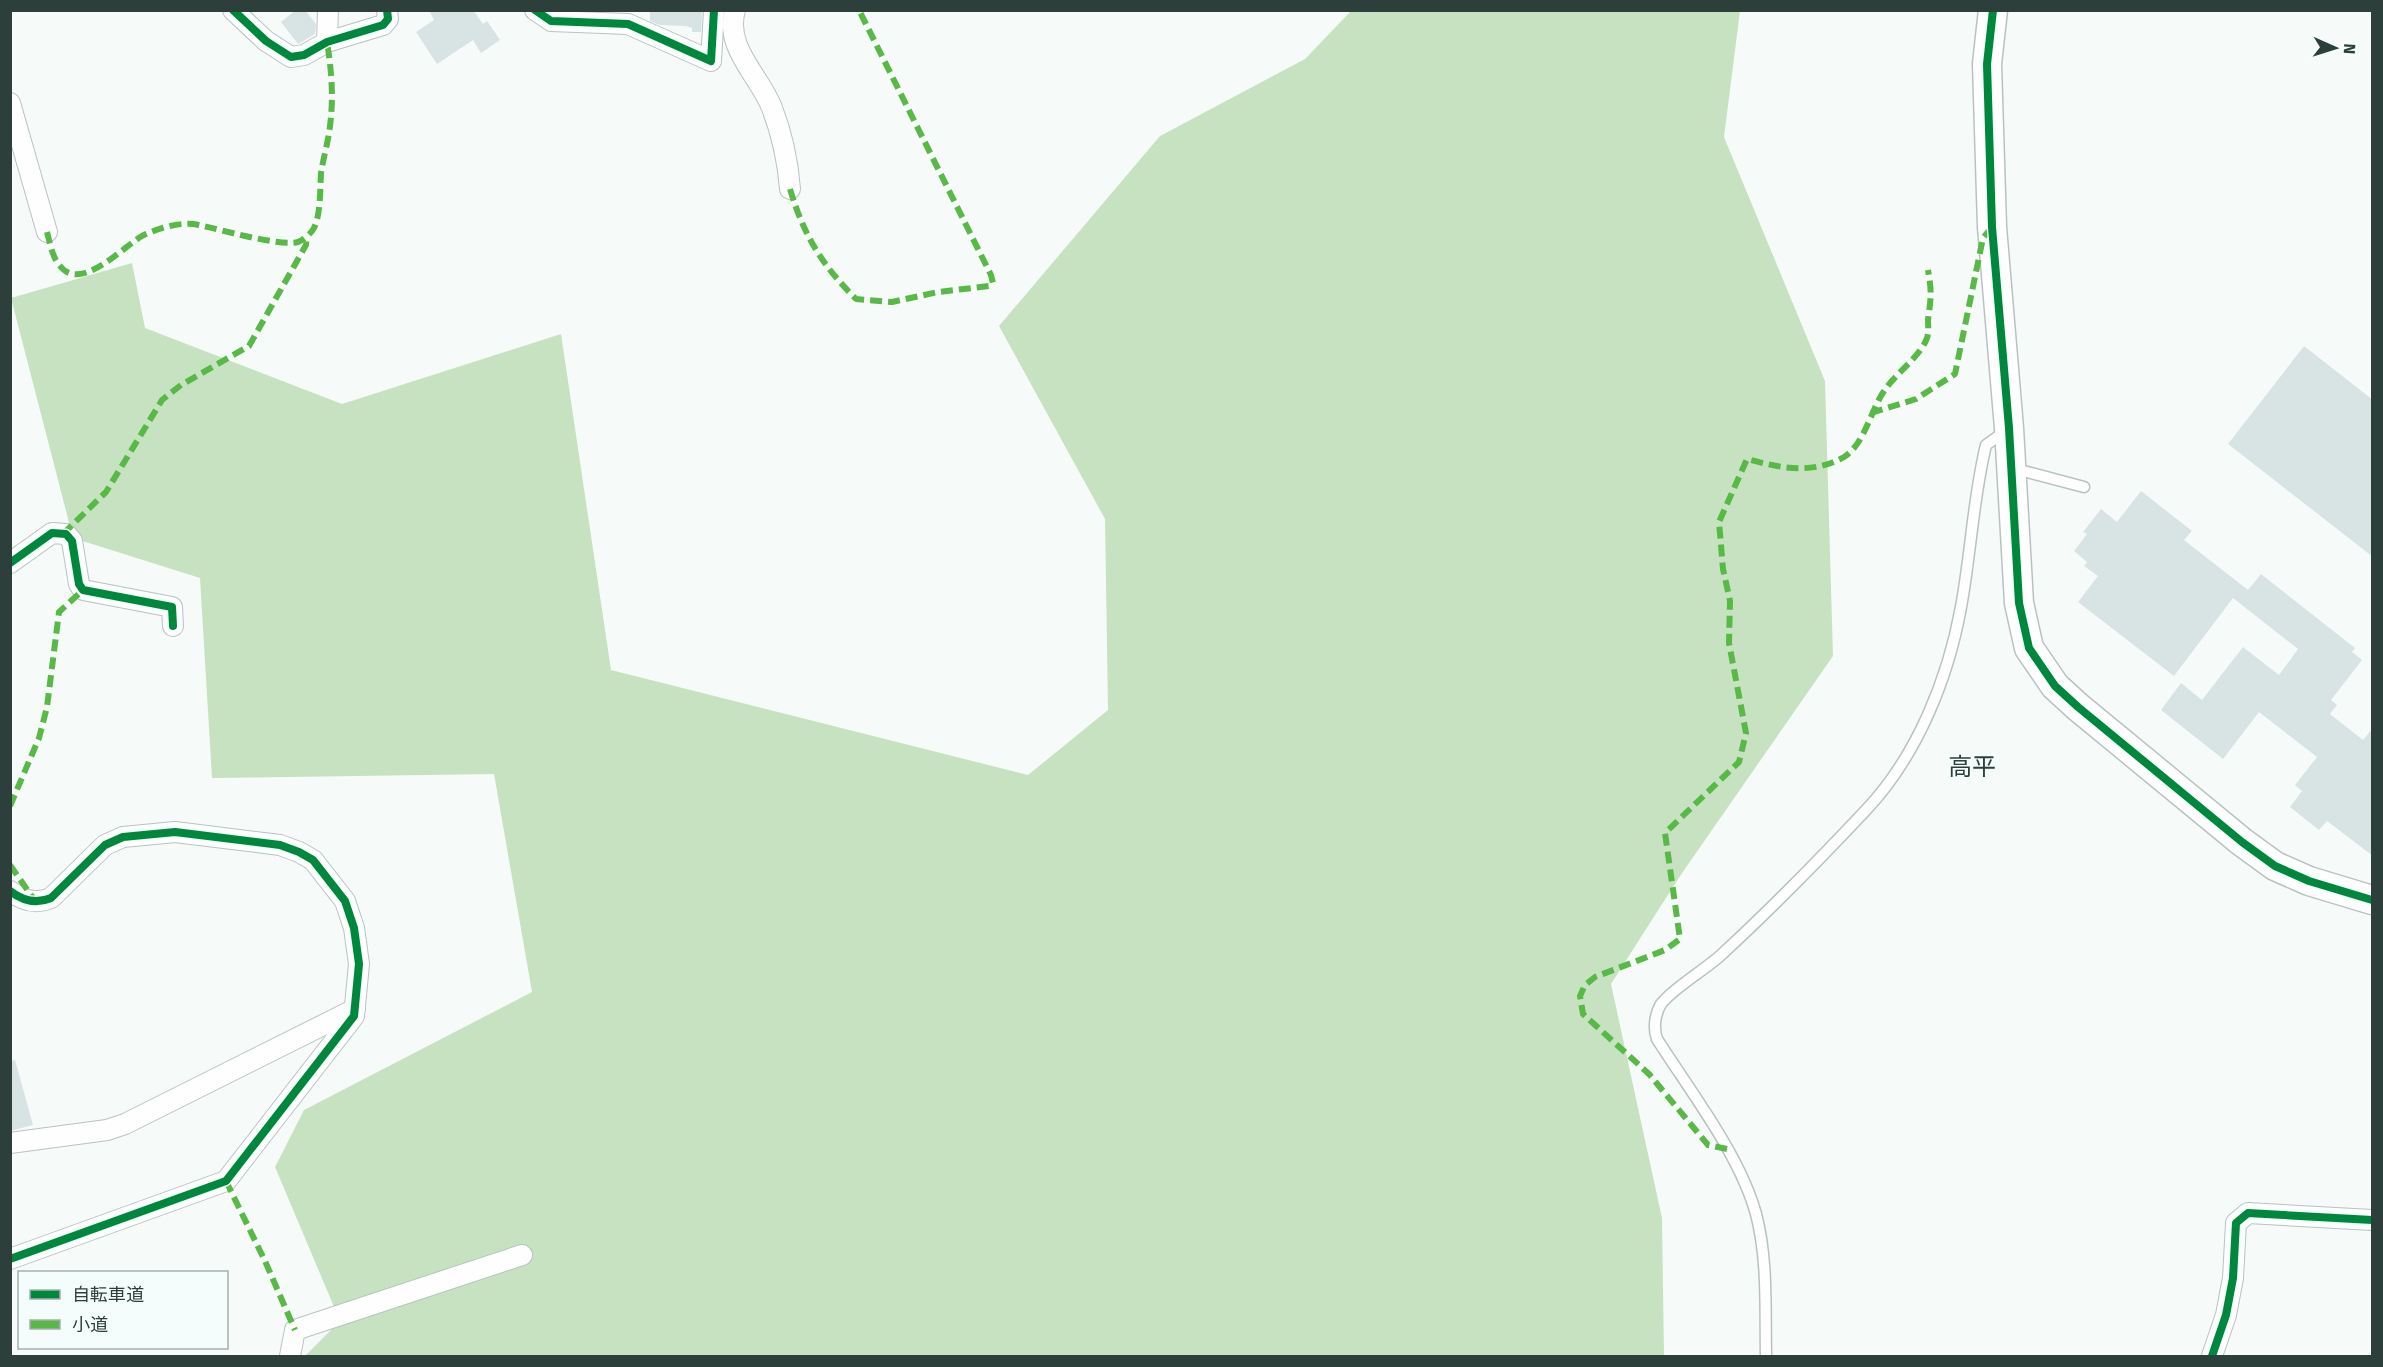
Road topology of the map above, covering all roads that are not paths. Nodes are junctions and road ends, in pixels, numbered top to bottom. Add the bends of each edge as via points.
1 (233, 10) edge
2 (328, 10) edge
3 (387, 10) edge
4 (714, 10) edge
5 (735, 10) edge
6 (1993, 10) edge
7 (538, 12) edge
8 (629, 17) edge
9 (327, 42) junction
10 (10, 103) edge
11 (790, 189) dead end
12 (47, 232) dead end
13 (2009, 428) junction
14 (2012, 468) junction
15 (2084, 487) dead end
16 (10, 563) edge
17 (173, 626) dead end
18 (10, 891) edge
19 (2373, 900) edge
20 (355, 1009) junction
21 (10, 1143) edge
22 (2373, 1220) edge
23 (522, 1255) dead end
24 (10, 1258) edge
25 (290, 1356) edge
26 (1766, 1356) edge
27 (2212, 1356) edge

1 - 9 street via 266,41 291,57
2 - 9 street
3 - 9 street via 388,18 383,25
4 - 8 street via 711,61
5 - 11 street via 735,42 772,106 788,164
6 - 13 street via 1987,64 1992,227
7 - 8 street via 551,21
10 - 12 street
13 - 14 street
13 - 26 lane via 1986,445 1952,647 1915,741 1868,808 1719,958 1662,1003 1656,1016 1657,1039 1722,1141 1746,1186 1756,1215 1764,1284
14 - 15 lane
14 - 19 street via 2024,634 2055,686 2275,866 2309,881
16 - 17 street via 52,533 66,534 72,541 82,590 172,608
18 - 20 street via 29,901 51,898 105,845 123,837 175,832 280,845 313,860 345,901 359,964
20 - 21 street via 125,1124
20 - 24 street via 354,1016 226,1181
22 - 27 street via 2248,1213 2236,1223 2233,1278
23 - 25 street via 295,1330

